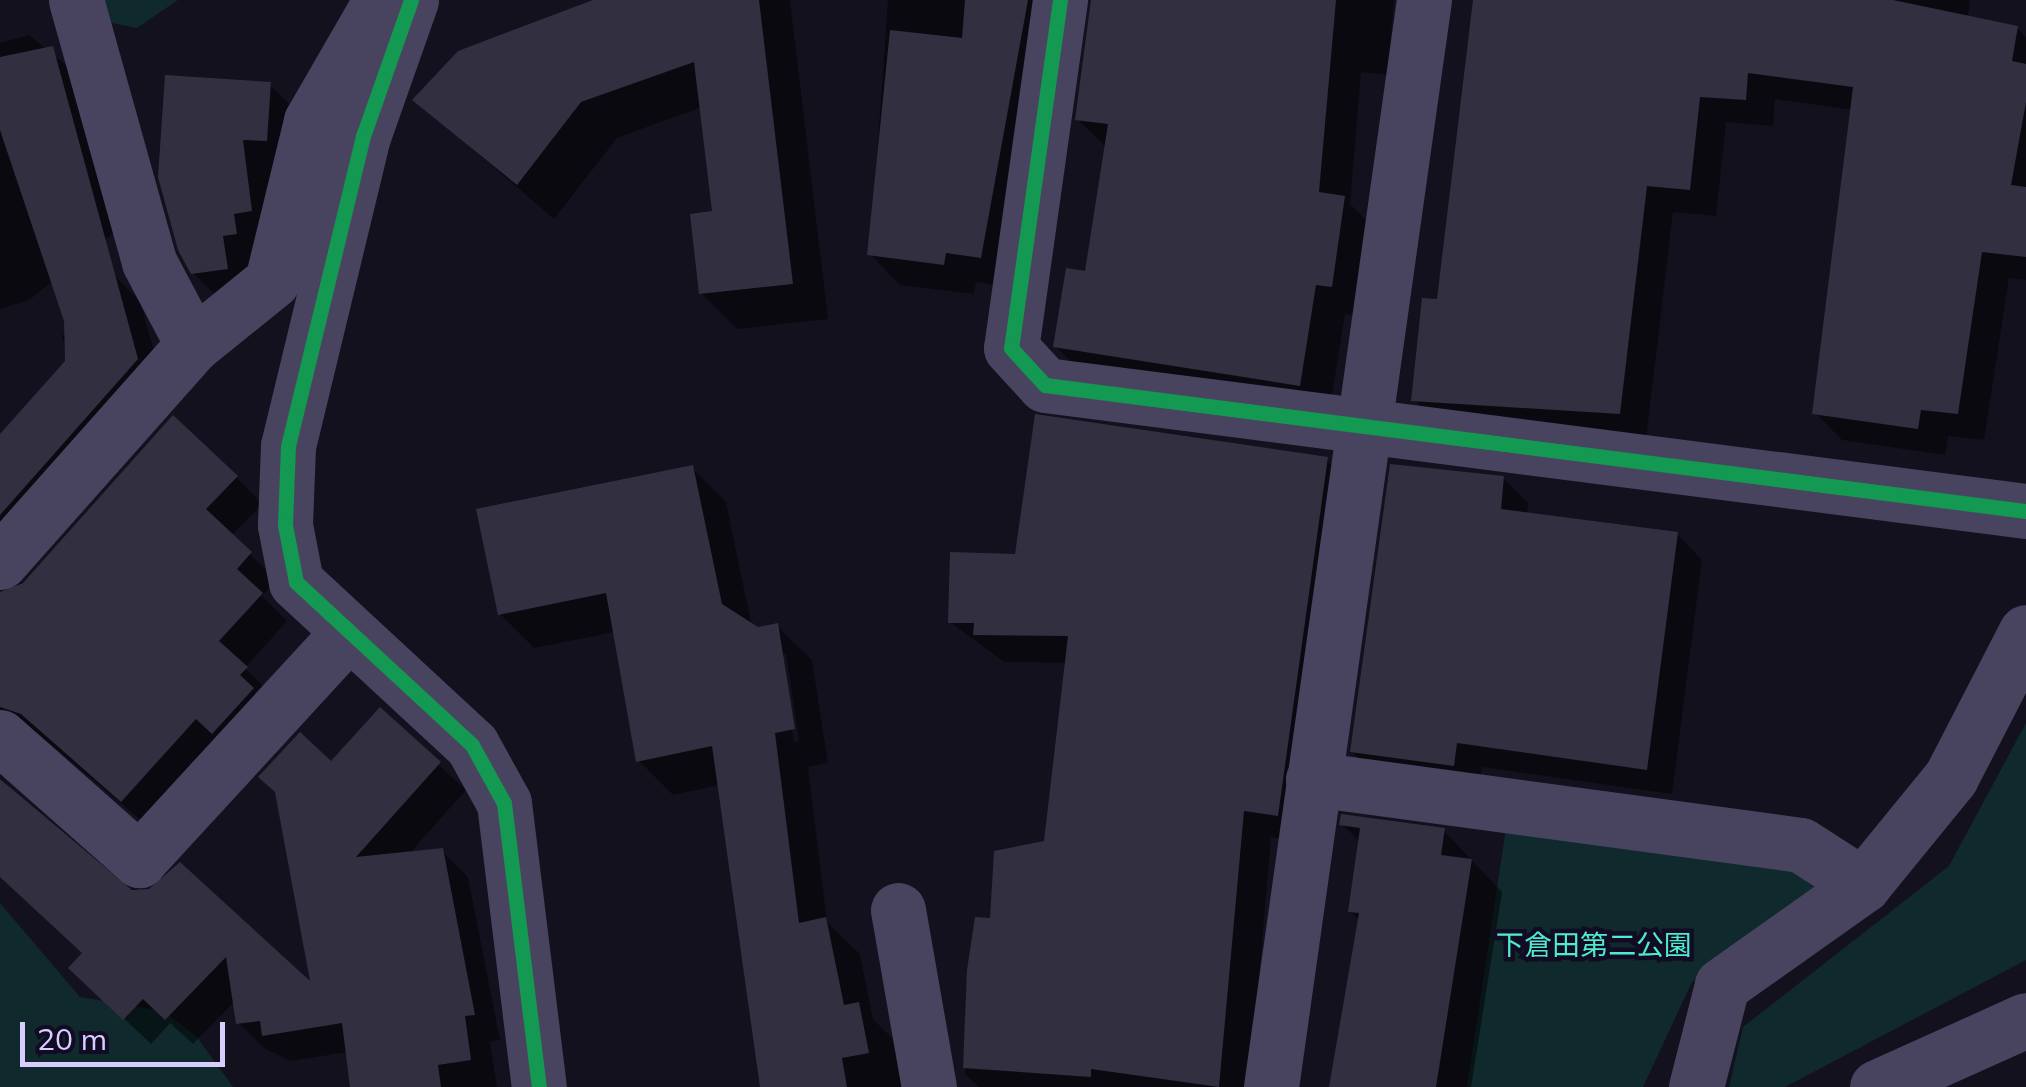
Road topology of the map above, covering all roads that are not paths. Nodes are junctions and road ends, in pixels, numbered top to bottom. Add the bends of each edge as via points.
1 (76, 0) edge
2 (393, 0) edge
3 (411, 0) edge
4 (1060, 0) edge
5 (1424, 0) edge
6 (193, 344) junction
7 (1363, 425) junction
8 (2026, 511) edge
9 (0, 562) edge
10 (2026, 632) edge
11 (346, 635) junction
12 (0, 737) edge
13 (1312, 779) junction
14 (1863, 884) junction
15 (898, 910) dead end
16 (2026, 1020) edge
17 (538, 1087) edge
18 (930, 1087) edge
19 (1271, 1087) edge
20 (1696, 1087) edge
21 (1877, 1087) edge

1 - 6 street via 149,262
2 - 6 street via 374,12 310,121 272,281
3 - 11 street via 363,136 288,446 285,525 296,582
4 - 7 street via 1011,348 1046,385
5 - 7 street
6 - 9 street
7 - 8 street
7 - 13 street
10 - 14 street via 1951,777
11 - 12 street via 139,860
11 - 17 street via 472,745 504,803
13 - 14 street via 1801,845
13 - 19 street
14 - 20 street via 1722,984
15 - 18 street
16 - 21 street

